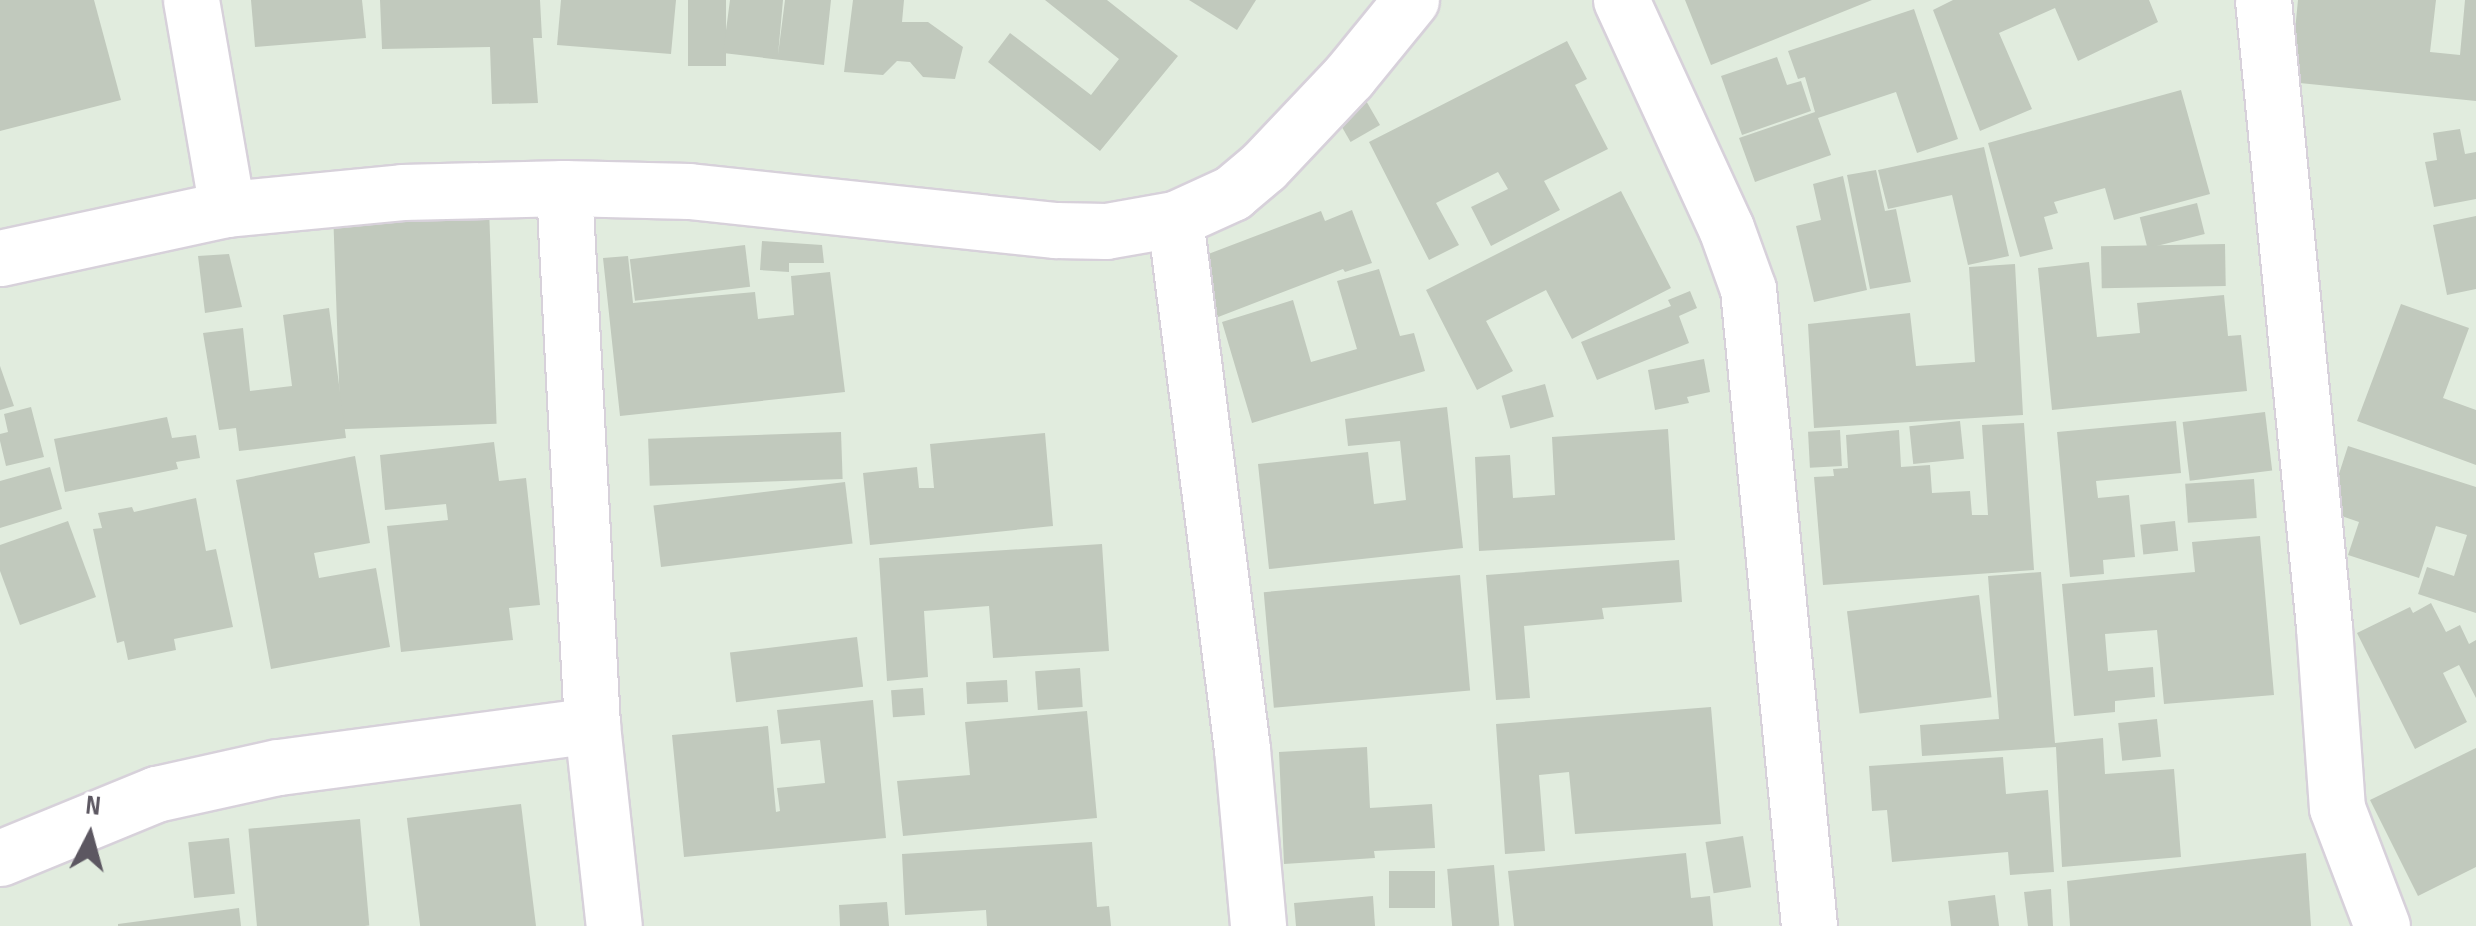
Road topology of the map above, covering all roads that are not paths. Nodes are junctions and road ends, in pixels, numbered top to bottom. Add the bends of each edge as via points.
1 (191, 0) edge
2 (1410, 0) edge
3 (1620, 0) edge
4 (2263, 0) edge
5 (564, 188) junction
6 (227, 209) junction
7 (1175, 219) junction
8 (0, 258) edge
9 (592, 724) junction
10 (0, 858) edge
11 (614, 926) edge
12 (1258, 926) edge
13 (1809, 926) edge
14 (2382, 926) edge

1 - 6 street
2 - 7 street via 1264,166 1232,193
3 - 13 street via 1748,289
4 - 14 street via 2337,808
5 - 6 street via 402,192
5 - 7 street via 689,191 1016,228 1106,232
5 - 9 street
6 - 8 street
7 - 12 street via 1240,729
9 - 10 street via 278,766 156,794
9 - 11 street

